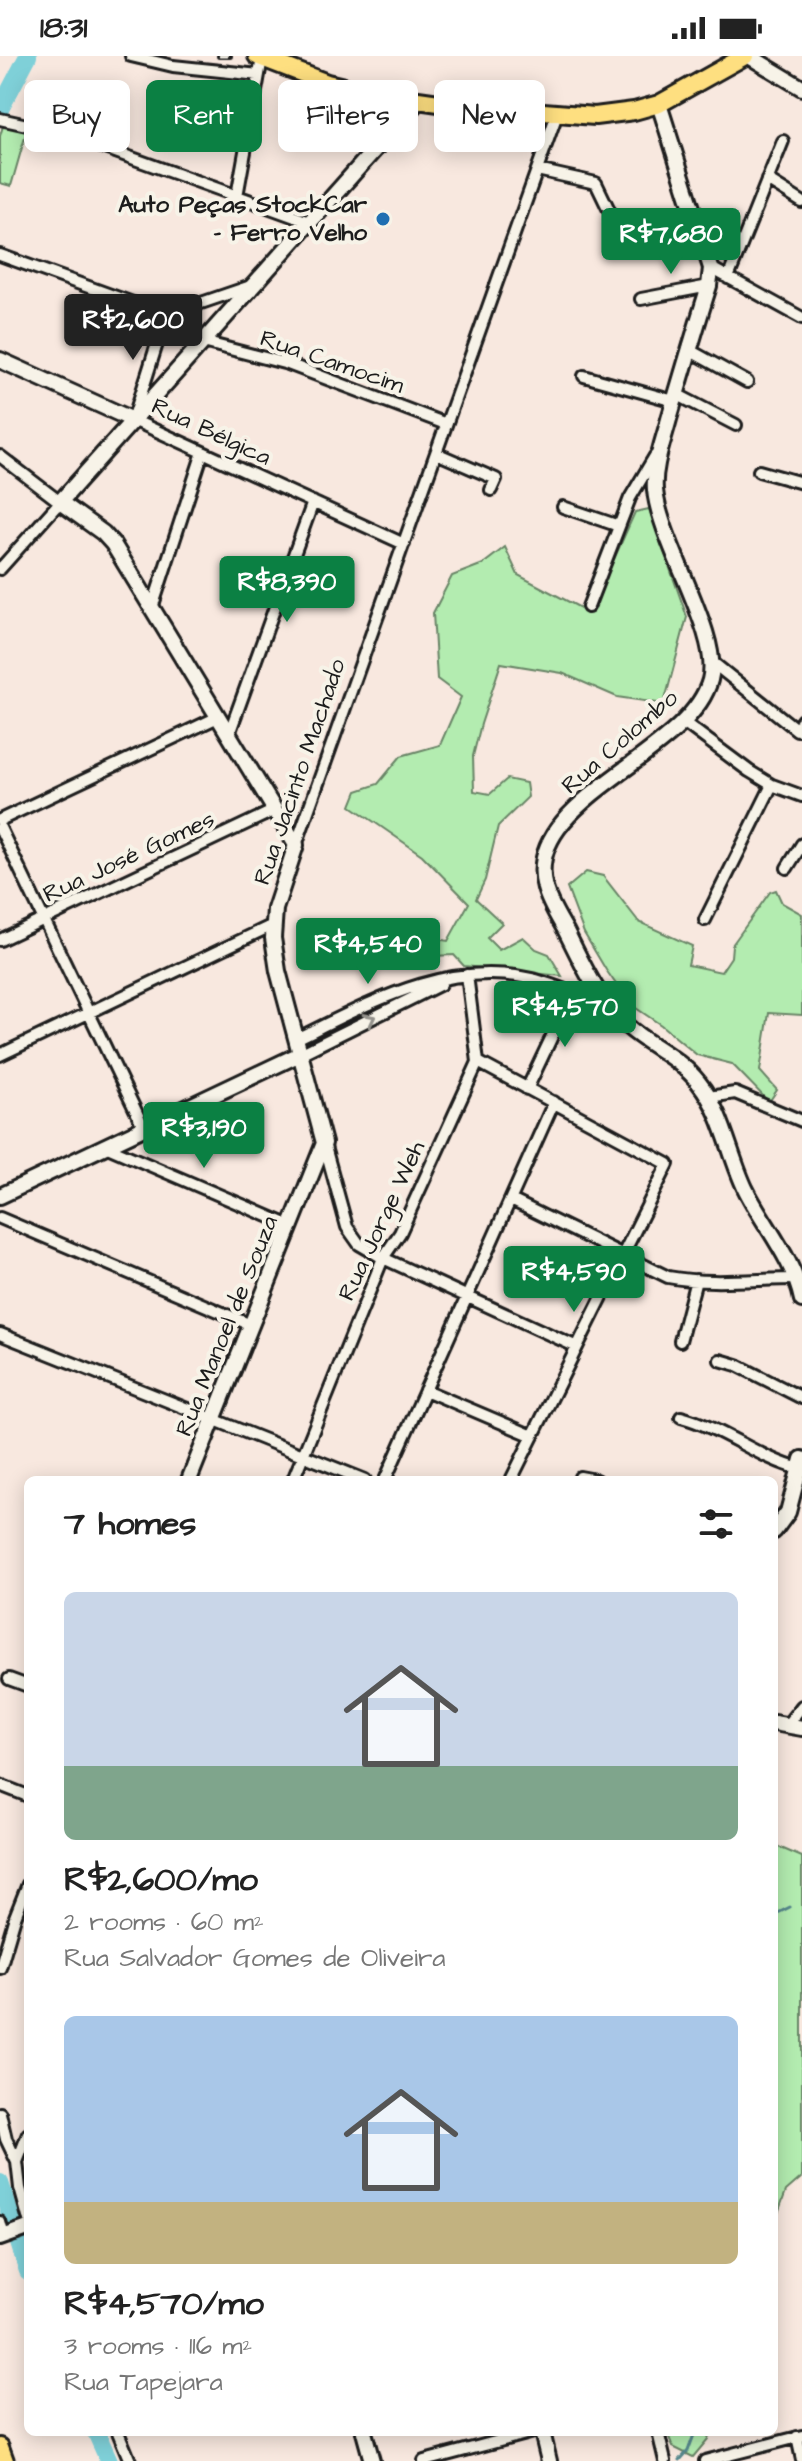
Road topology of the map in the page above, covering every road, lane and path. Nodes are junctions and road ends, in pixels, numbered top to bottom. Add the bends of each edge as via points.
1 (131, 56) edge
2 (747, 56) edge
3 (260, 57) edge
4 (259, 75) junction
5 (322, 80) edge
6 (802, 88) edge
7 (418, 101) edge
8 (659, 104) junction
9 (557, 114) junction
10 (2, 119) edge
11 (783, 141) dead end
12 (372, 152) edge
13 (537, 170) junction
14 (767, 180) junction
15 (237, 196) junction
16 (802, 202) edge
17 (609, 210) dead end
18 (309, 222) junction
19 (0, 255) edge
20 (711, 268) junction
21 (728, 278) junction
22 (254, 285) junction
23 (709, 286) junction
24 (641, 299) dead end
25 (166, 315) junction
26 (802, 318) edge
27 (203, 342) junction
28 (689, 350) junction
29 (0, 360) edge
30 (584, 376) dead end
31 (747, 382) dead end
32 (675, 397) junction
33 (133, 420) junction
34 (446, 424) junction
35 (736, 425) dead end
36 (661, 448) junction
37 (203, 452) junction
38 (436, 453) junction
39 (0, 456) edge
40 (759, 471) dead end
41 (802, 483) edge
42 (491, 490) dead end
43 (60, 502) junction
44 (313, 502) junction
45 (563, 507) dead end
46 (619, 526) junction
47 (404, 544) junction
48 (0, 569) edge
49 (588, 607) dead end
50 (152, 608) junction
51 (712, 662) junction
52 (218, 717) junction
53 (682, 721) junction
54 (800, 725) edge
55 (229, 734) junction
56 (772, 785) junction
57 (802, 796) edge
58 (275, 810) junction
59 (0, 820) edge
60 (0, 828) edge
61 (802, 844) edge
62 (296, 845) junction
63 (787, 868) dead end
64 (44, 919) junction
65 (705, 920) dead end
66 (273, 925) junction
67 (0, 940) edge
68 (467, 975) junction
69 (572, 994) junction
70 (610, 1008) junction
71 (89, 1013) junction
72 (298, 1047) junction
73 (0, 1055) edge
74 (478, 1062) junction
75 (527, 1089) junction
76 (709, 1097) junction
77 (554, 1102) junction
78 (802, 1121) edge
79 (144, 1128) junction
80 (324, 1143) junction
81 (105, 1146) junction
82 (0, 1196) edge
83 (511, 1200) junction
84 (0, 1218) edge
85 (291, 1226) junction
86 (623, 1255) junction
87 (383, 1258) junction
88 (800, 1276) edge
89 (696, 1280) junction
90 (467, 1296) junction
91 (802, 1300) edge
92 (251, 1325) junction
93 (0, 1334) edge
94 (680, 1341) dead end
95 (577, 1347) junction
96 (720, 1360) dead end
97 (425, 1390) junction
98 (802, 1398) edge
99 (681, 1417) dead end
100 (214, 1418) junction
101 (533, 1436) junction
102 (303, 1454) junction
103 (801, 1464) edge
104 (191, 1476) edge
105 (295, 1476) edge
106 (355, 1476) edge
107 (387, 1476) edge
108 (513, 1476) edge
109 (778, 1526) edge
110 (9, 1679) dead end
111 (24, 1685) edge
112 (802, 1706) edge
113 (780, 1725) edge
114 (802, 1728) edge
115 (0, 1785) edge
116 (24, 1794) edge
117 (24, 1894) edge
118 (0, 1968) edge
119 (0, 2113) edge
120 (24, 2144) edge
121 (17, 2162) junction
122 (24, 2202) edge
123 (121, 2436) edge
124 (365, 2436) edge
125 (518, 2436) edge
126 (543, 2436) edge
127 (659, 2436) edge
128 (799, 2437) edge
129 (0, 2447) edge
130 (802, 2460) edge
131 (5, 2461) edge
132 (130, 2461) edge
133 (372, 2461) edge
134 (424, 2461) edge
135 (549, 2461) edge
136 (665, 2461) edge
137 (705, 2461) edge

1 - 4 street
2 - 6 street
2 - 8 main road
3 - 4 street
3 - 5 main road
4 - 15 street
7 - 9 main road
8 - 9 main road via 595,116
8 - 20 street
9 - 13 street, Rua Jacinto Machado
10 - 15 street via 63,133
11 - 14 street
12 - 18 street
13 - 17 street via 596,183
13 - 34 street, Rua Jacinto Machado
14 - 16 street
14 - 21 street
15 - 18 street
18 - 22 street
19 - 25 street
20 - 21 street
20 - 23 street
21 - 26 street
22 - 25 street
22 - 27 street
23 - 24 street
23 - 28 street
25 - 33 street
27 - 33 street
27 - 34 street, Rua Camocim via 288,364
28 - 31 street
28 - 32 street
29 - 33 street, Rua Bélgica
30 - 32 street
32 - 35 street
32 - 36 street
33 - 37 street, Rua Bélgica
33 - 43 street
34 - 38 street, Rua Jacinto Machado
36 - 46 street via 638,482
36 - 51 street via 655,485 659,513
37 - 44 street, Rua Bélgica
37 - 50 street
38 - 42 street via 496,479
38 - 47 street, Rua Jacinto Machado
39 - 43 street
40 - 41 street
43 - 48 street
43 - 50 street via 108,538
44 - 47 street, Rua Bélgica
44 - 55 street
45 - 46 street
46 - 49 street
47 - 62 street, Rua Jacinto Machado
50 - 52 street
51 - 53 street, Rua Colombo via 706,690
51 - 54 street
52 - 55 street
52 - 59 street
53 - 56 street
53 - 70 street, Rua Colombo via 567,816 544,853 542,875 550,900
55 - 58 street
56 - 57 street
56 - 65 street
58 - 62 street
58 - 64 street, Rua José Gomes
60 - 64 street
61 - 63 street
62 - 66 street, Rua Jacinto Machado
64 - 67 street, Rua José Gomes
64 - 71 street
66 - 71 street
66 - 72 street, Rua Jacinto Machado via 278,971
68 - 69 street via 530,978
68 - 72 street via 388,995
68 - 74 street
69 - 70 street
69 - 75 street
70 - 76 street, Rua Colombo via 688,1070
71 - 73 street
71 - 79 street
72 - 79 street
72 - 80 street, Rua Jacinto Machado
74 - 75 street
74 - 87 street, Rua Jorge Weh via 400,1233
75 - 77 street
76 - 78 street via 735,1093
76 - 88 street, Rua Colombo via 746,1191
77 - 83 street
77 - 86 street via 668,1164
79 - 81 street
80 - 85 street, Rua Manoel de Souza
80 - 87 street, Rua Jacinto Machado via 352,1237
81 - 82 street
81 - 85 street
83 - 86 street
83 - 90 street
84 - 92 street
85 - 92 street, Rua Manoel de Souza
86 - 89 street via 668,1277
86 - 95 street
87 - 90 street, Rua Jacinto Machado
87 - 102 street, Rua Jorge Weh
88 - 89 street
88 - 91 street, Rua Colombo
89 - 94 street
90 - 95 street, Rua Jacinto Machado
90 - 97 street
92 - 100 street, Rua Manoel de Souza
93 - 100 street
95 - 101 street
96 - 98 street
97 - 101 street
97 - 107 street
99 - 103 street via 780,1463
100 - 102 street
100 - 104 street, Rua Manoel de Souza
101 - 108 street
102 - 105 street, Rua Jorge Weh
102 - 106 street
103 - 109 street via 788,1512
110 - 111 street
112 - 113 street
113 - 114 street
115 - 116 street
117 - 118 street
119 - 121 street
120 - 121 street
121 - 122 street
123 - 132 street
124 - 133 street
125 - 134 street
126 - 135 street
127 - 136 street
128 - 130 street
128 - 137 street
129 - 131 main road

